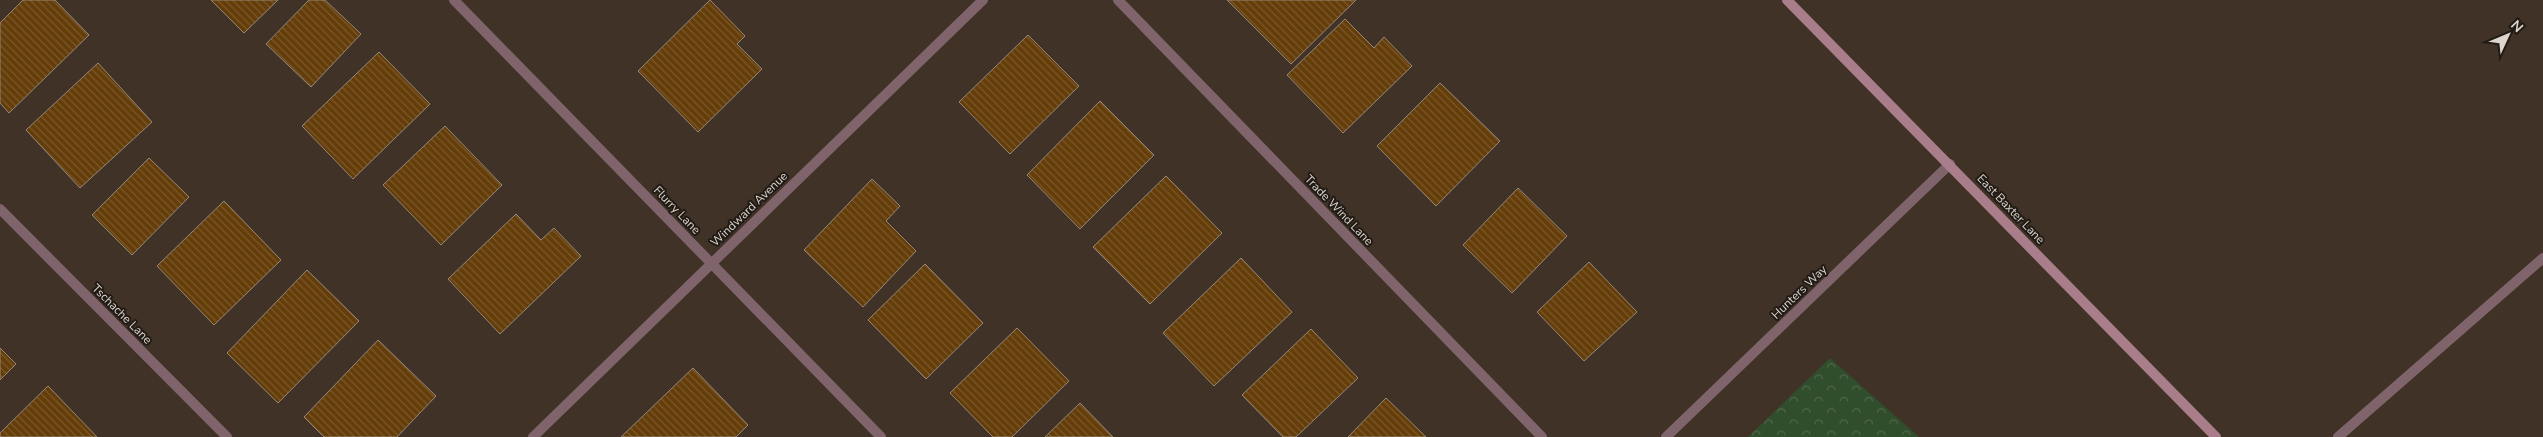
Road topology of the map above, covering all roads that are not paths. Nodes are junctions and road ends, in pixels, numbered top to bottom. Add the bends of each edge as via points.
1 (454, 0) edge
2 (983, 0) edge
3 (1118, 0) edge
4 (1787, 0) edge
5 (1950, 164) junction
6 (0, 209) edge
7 (2543, 258) edge
8 (712, 264) junction
9 (227, 437) edge
10 (533, 437) edge
11 (881, 437) edge
12 (1542, 437) edge
13 (1666, 437) edge
14 (2216, 437) edge
15 (2338, 437) edge

1 - 8 street, Flurry Lane
2 - 8 street, Windward Avenue
3 - 12 street, Trade Wind Lane
4 - 5 main road, East Baxter Lane
5 - 13 street, Hunters Way
5 - 14 main road, East Baxter Lane
6 - 9 street, Tschache Lane
7 - 15 street
8 - 10 street, Windward Avenue
8 - 11 street, Flurry Lane

